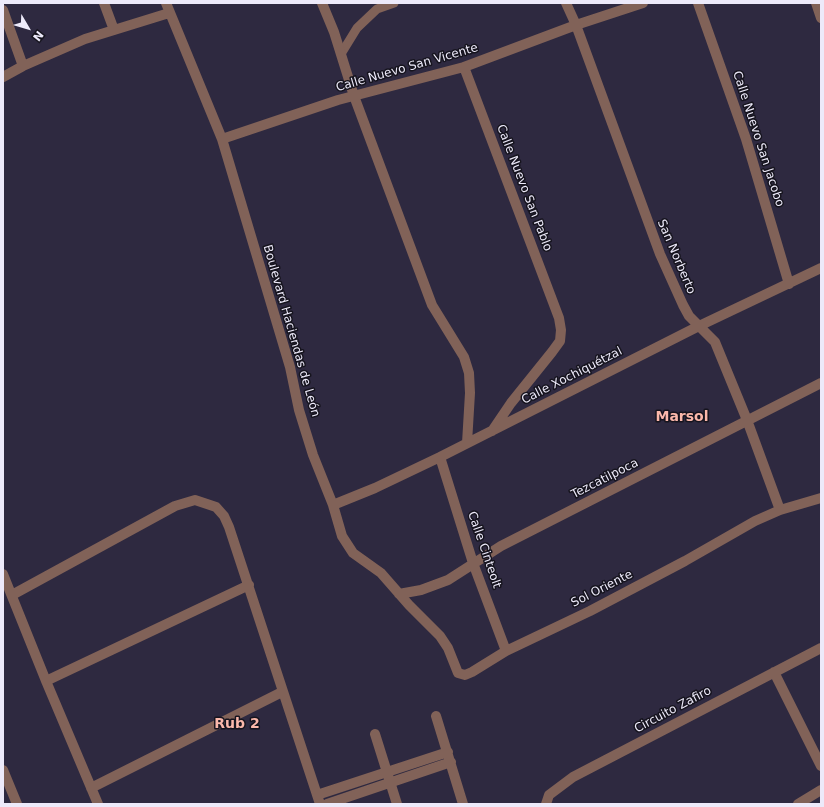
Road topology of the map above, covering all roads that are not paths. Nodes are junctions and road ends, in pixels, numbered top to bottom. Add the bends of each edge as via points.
1 (104, 3) edge
2 (166, 3) edge
3 (322, 3) edge
4 (394, 3) edge
5 (566, 3) edge
6 (643, 3) edge
7 (698, 3) edge
8 (816, 3) edge
9 (3, 10) edge
10 (170, 13) junction
11 (821, 18) edge
12 (576, 25) junction
13 (114, 30) junction
14 (341, 54) junction
15 (23, 66) junction
16 (464, 67) junction
17 (3, 77) edge
18 (354, 96) junction
19 (222, 139) junction
20 (821, 268) edge
21 (789, 284) junction
22 (699, 326) junction
23 (821, 383) edge
24 (747, 420) junction
25 (492, 432) junction
26 (467, 443) junction
27 (440, 457) junction
28 (821, 498) edge
29 (333, 505) junction
30 (780, 510) junction
31 (473, 563) junction
32 (3, 574) edge
33 (249, 584) junction
34 (399, 594) junction
35 (12, 595) junction
36 (421, 617) joint
37 (821, 648) edge
38 (506, 651) junction
39 (774, 672) junction
40 (46, 681) junction
41 (282, 692) junction
42 (436, 716) dead end
43 (374, 734) dead end
44 (448, 752) junction
45 (451, 762) junction
46 (821, 766) edge
47 (3, 770) edge
48 (386, 772) junction
49 (390, 783) junction
50 (6, 787) edge
51 (91, 788) junction
52 (821, 790) edge
53 (319, 799) edge
54 (17, 804) edge
55 (98, 804) edge
56 (327, 804) edge
57 (397, 804) edge
58 (463, 804) edge
59 (546, 804) edge
60 (798, 804) edge

1 - 13 street
2 - 10 street, Boulevard Haciendas de León
3 - 14 street
4 - 14 lane via 377,9 358,28
5 - 12 street, San Norberto
6 - 12 street, Calle Nuevo San Vicente
7 - 21 street, Calle Nuevo San Jacobo via 746,139
8 - 11 street
9 - 15 street
10 - 13 street
10 - 19 street, Boulevard Haciendas de León
12 - 16 street, Calle Nuevo San Vicente
12 - 22 street, San Norberto via 660,254 682,305
13 - 15 street via 85,39
14 - 18 street
15 - 17 street
16 - 18 street, Calle Nuevo San Vicente
16 - 25 street, Calle Nuevo San Pablo via 559,318 561,330 560,340
18 - 19 street, Calle Nuevo San Vicente
18 - 26 street via 432,305 464,357 470,386
19 - 29 street, Boulevard Haciendas de León via 290,367 312,455
20 - 21 street, Calle Xochiquétzal
21 - 22 street, Calle Xochiquétzal
22 - 24 street, San Norberto via 715,342
22 - 25 street, Calle Xochiquétzal
23 - 24 street, Tezcatilpoca
24 - 30 street, San Norberto
24 - 31 street, Tezcatilpoca via 501,546
25 - 26 street, Calle Xochiquétzal
26 - 27 street, Calle Xochiquétzal
27 - 29 street, Calle Xochiquétzal
27 - 31 street, Calle Cinteolt
28 - 30 street, Sol Oriente
29 - 34 street, Boulevard Haciendas de León via 342,536 349,548 360,560 381,573
30 - 38 street, Sol Oriente via 755,520 685,561 590,611
31 - 34 street, Tezcatilpoca via 440,583 422,590
31 - 38 street, Calle Cinteolt
32 - 35 street
33 - 35 street via 224,516 216,507 195,500 175,506
33 - 40 street
33 - 41 street
34 - 36 street, Boulevard Haciendas de León
35 - 40 street
36 - 38 street, Sol Oriente via 440,636 448,648 456,670 462,675 472,672
37 - 39 street, Circuito Zafiro
39 - 46 street
39 - 59 street, Circuito Zafiro via 573,777 549,795
40 - 51 street
41 - 51 street
41 - 53 street
42 - 44 street
43 - 48 street
44 - 45 street
44 - 48 street
45 - 49 street
45 - 58 street
47 - 50 street
48 - 49 street
48 - 53 street
49 - 56 street
49 - 57 street
50 - 54 street
51 - 55 street
52 - 60 street

